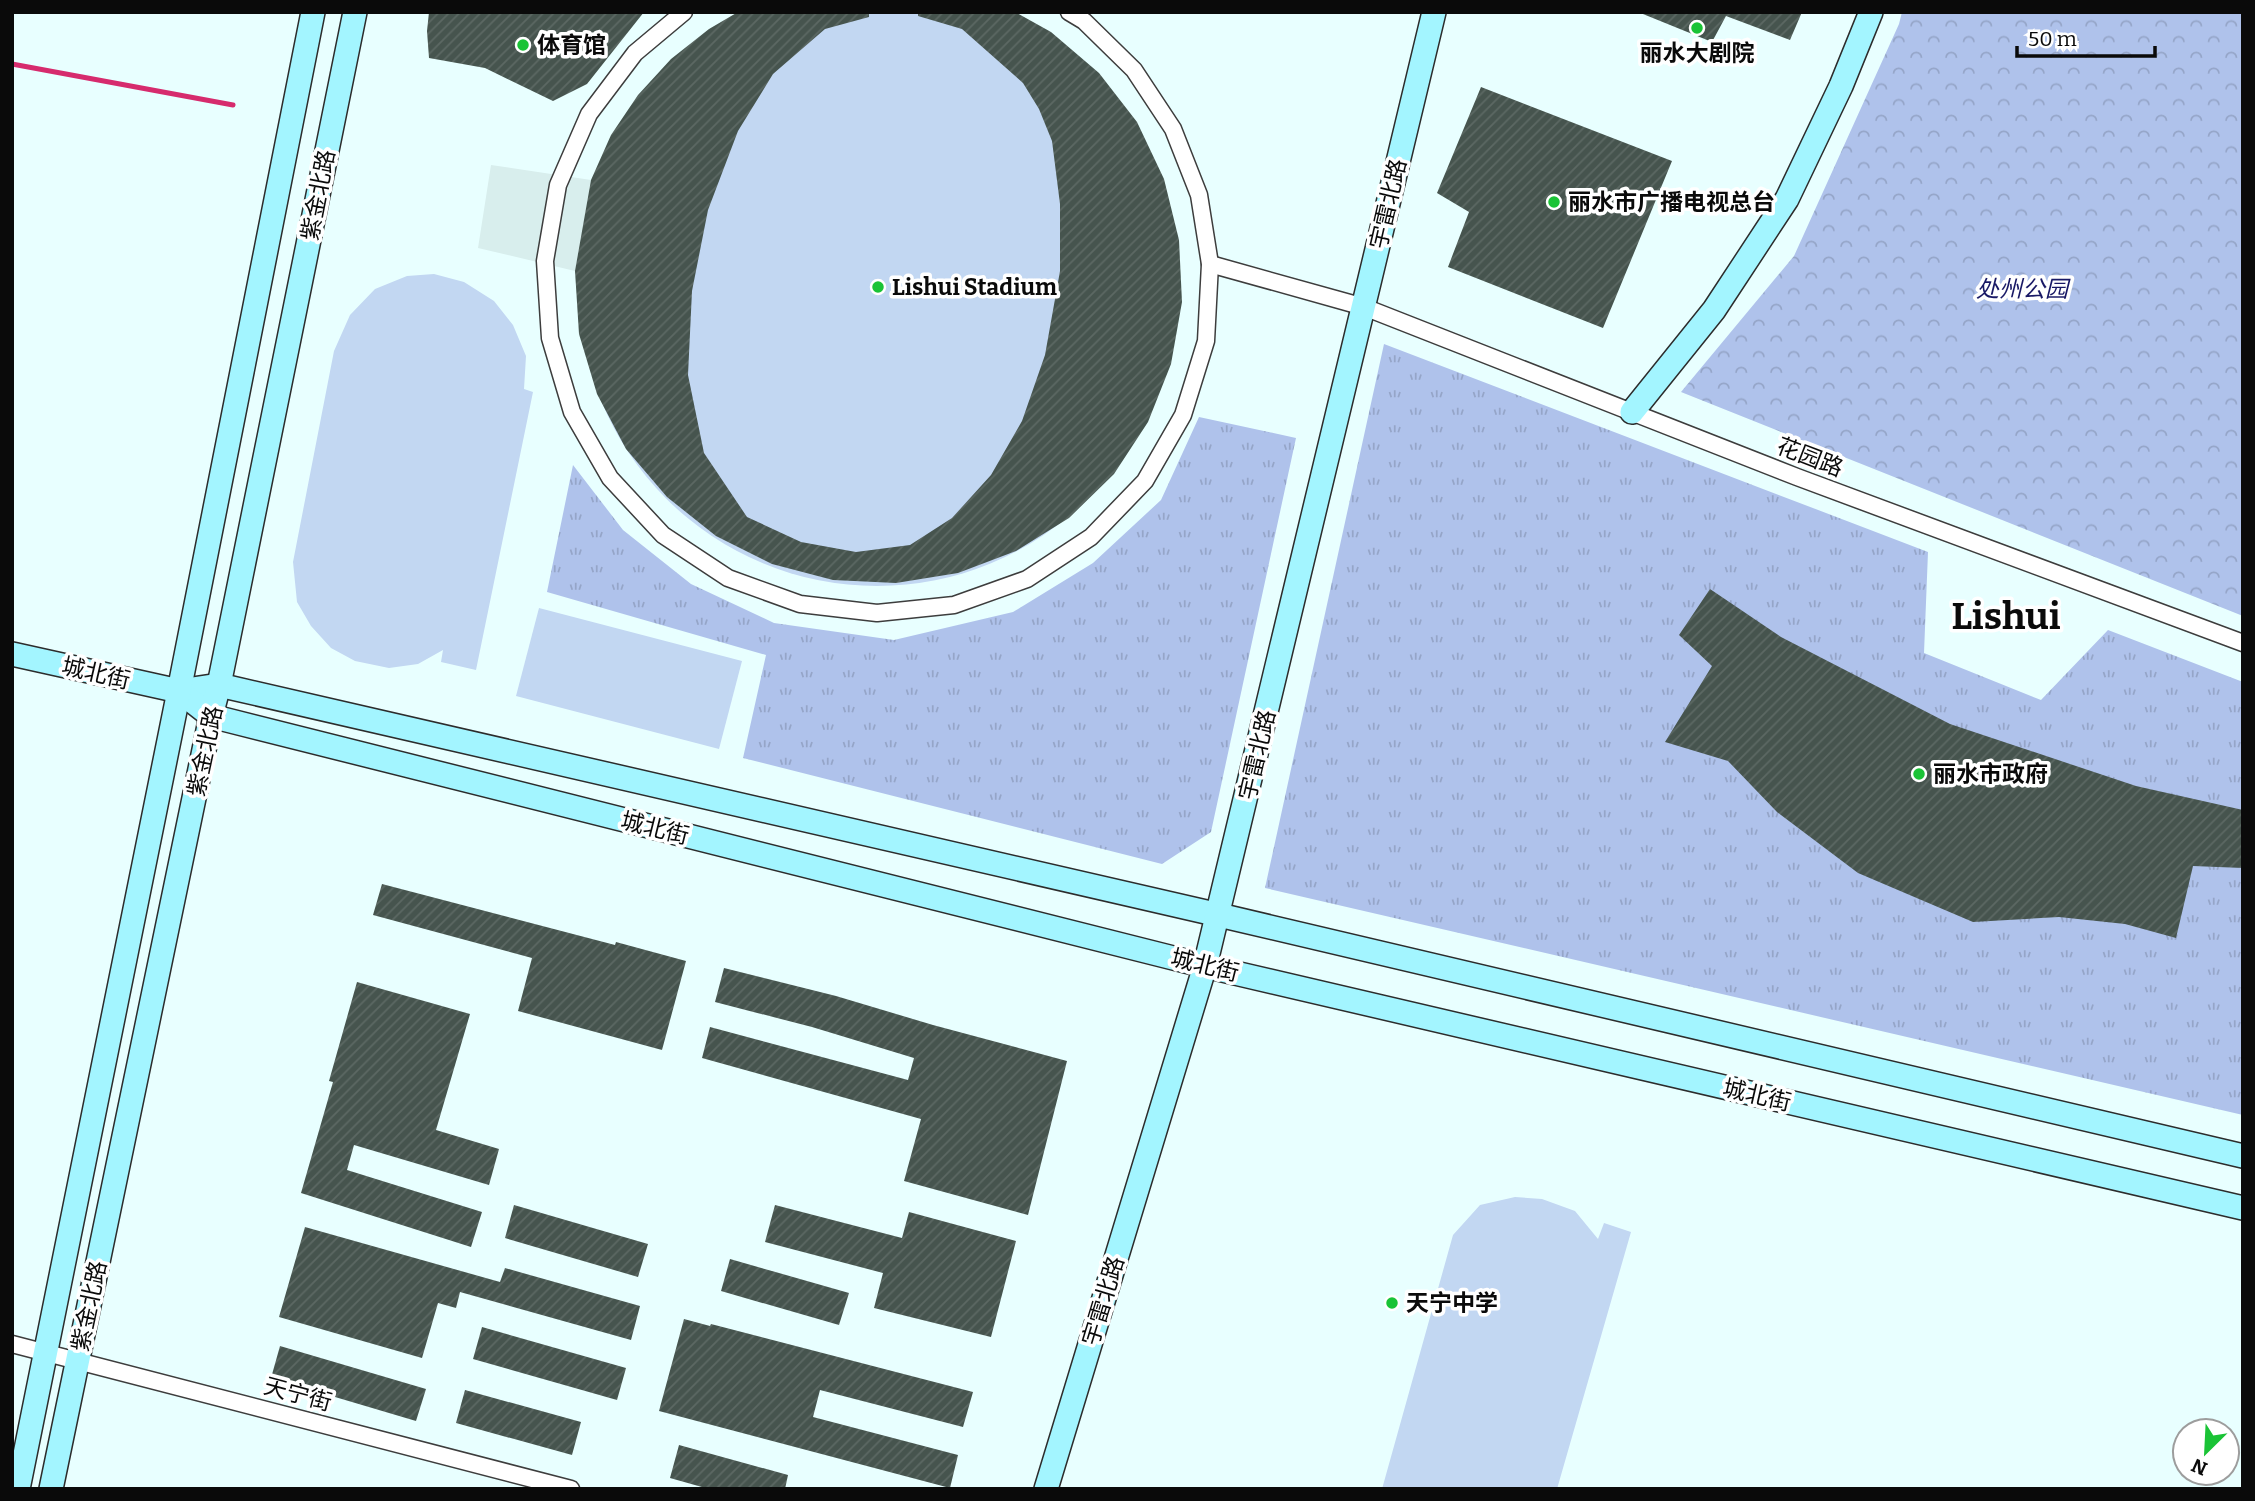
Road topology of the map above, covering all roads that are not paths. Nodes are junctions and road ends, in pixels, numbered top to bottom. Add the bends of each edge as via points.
1 (313, 12) edge
2 (355, 12) edge
3 (684, 12) edge
4 (1069, 12) edge
5 (1434, 12) edge
6 (1871, 12) edge
7 (1210, 264) junction
8 (1364, 307) junction
9 (1632, 412) junction
10 (2243, 643) edge
11 (12, 654) edge
12 (219, 685) junction
13 (179, 691) junction
14 (211, 716) junction
15 (1219, 915) junction
16 (1205, 966) junction
17 (2243, 1156) edge
18 (2243, 1208) edge
19 (12, 1344) edge
20 (45, 1352) junction
21 (77, 1360) junction
22 (18, 1489) edge
23 (51, 1489) edge
24 (571, 1489) edge
25 (1046, 1489) edge

1 - 13 main road, 紫金北路
2 - 12 main road, 紫金北路
3 - 7 street via 635,53 589,114 558,185 545,261 550,338 572,411 610,478 663,535 728,578 800,604 877,613 954,605 1038,572 1091,537 1145,481 1184,415 1206,341
4 - 7 street via 1134,71 1173,129 1199,194
5 - 8 main road, 宇雷北路
6 - 9 main road via 1787,199 1714,310
7 - 8 street, 花园路
8 - 9 street, 花园路
8 - 15 main road, 宇雷北路
9 - 10 street, 花园路
11 - 13 main road, 城北街
12 - 13 main road, 城北街
12 - 14 main road, 紫金北路
12 - 15 main road, 城北街
13 - 14 main road, 城北街
13 - 20 main road, 紫金北路
14 - 16 main road, 城北街
14 - 21 main road, 紫金北路
15 - 16 main road, 宇雷北路
15 - 17 main road, 城北街
16 - 18 main road, 城北街
16 - 25 main road, 宇雷北路
19 - 20 street, 天宁街
20 - 21 street, 天宁街
20 - 22 main road, 紫金北路
21 - 23 main road, 紫金北路
21 - 24 street, 天宁街

